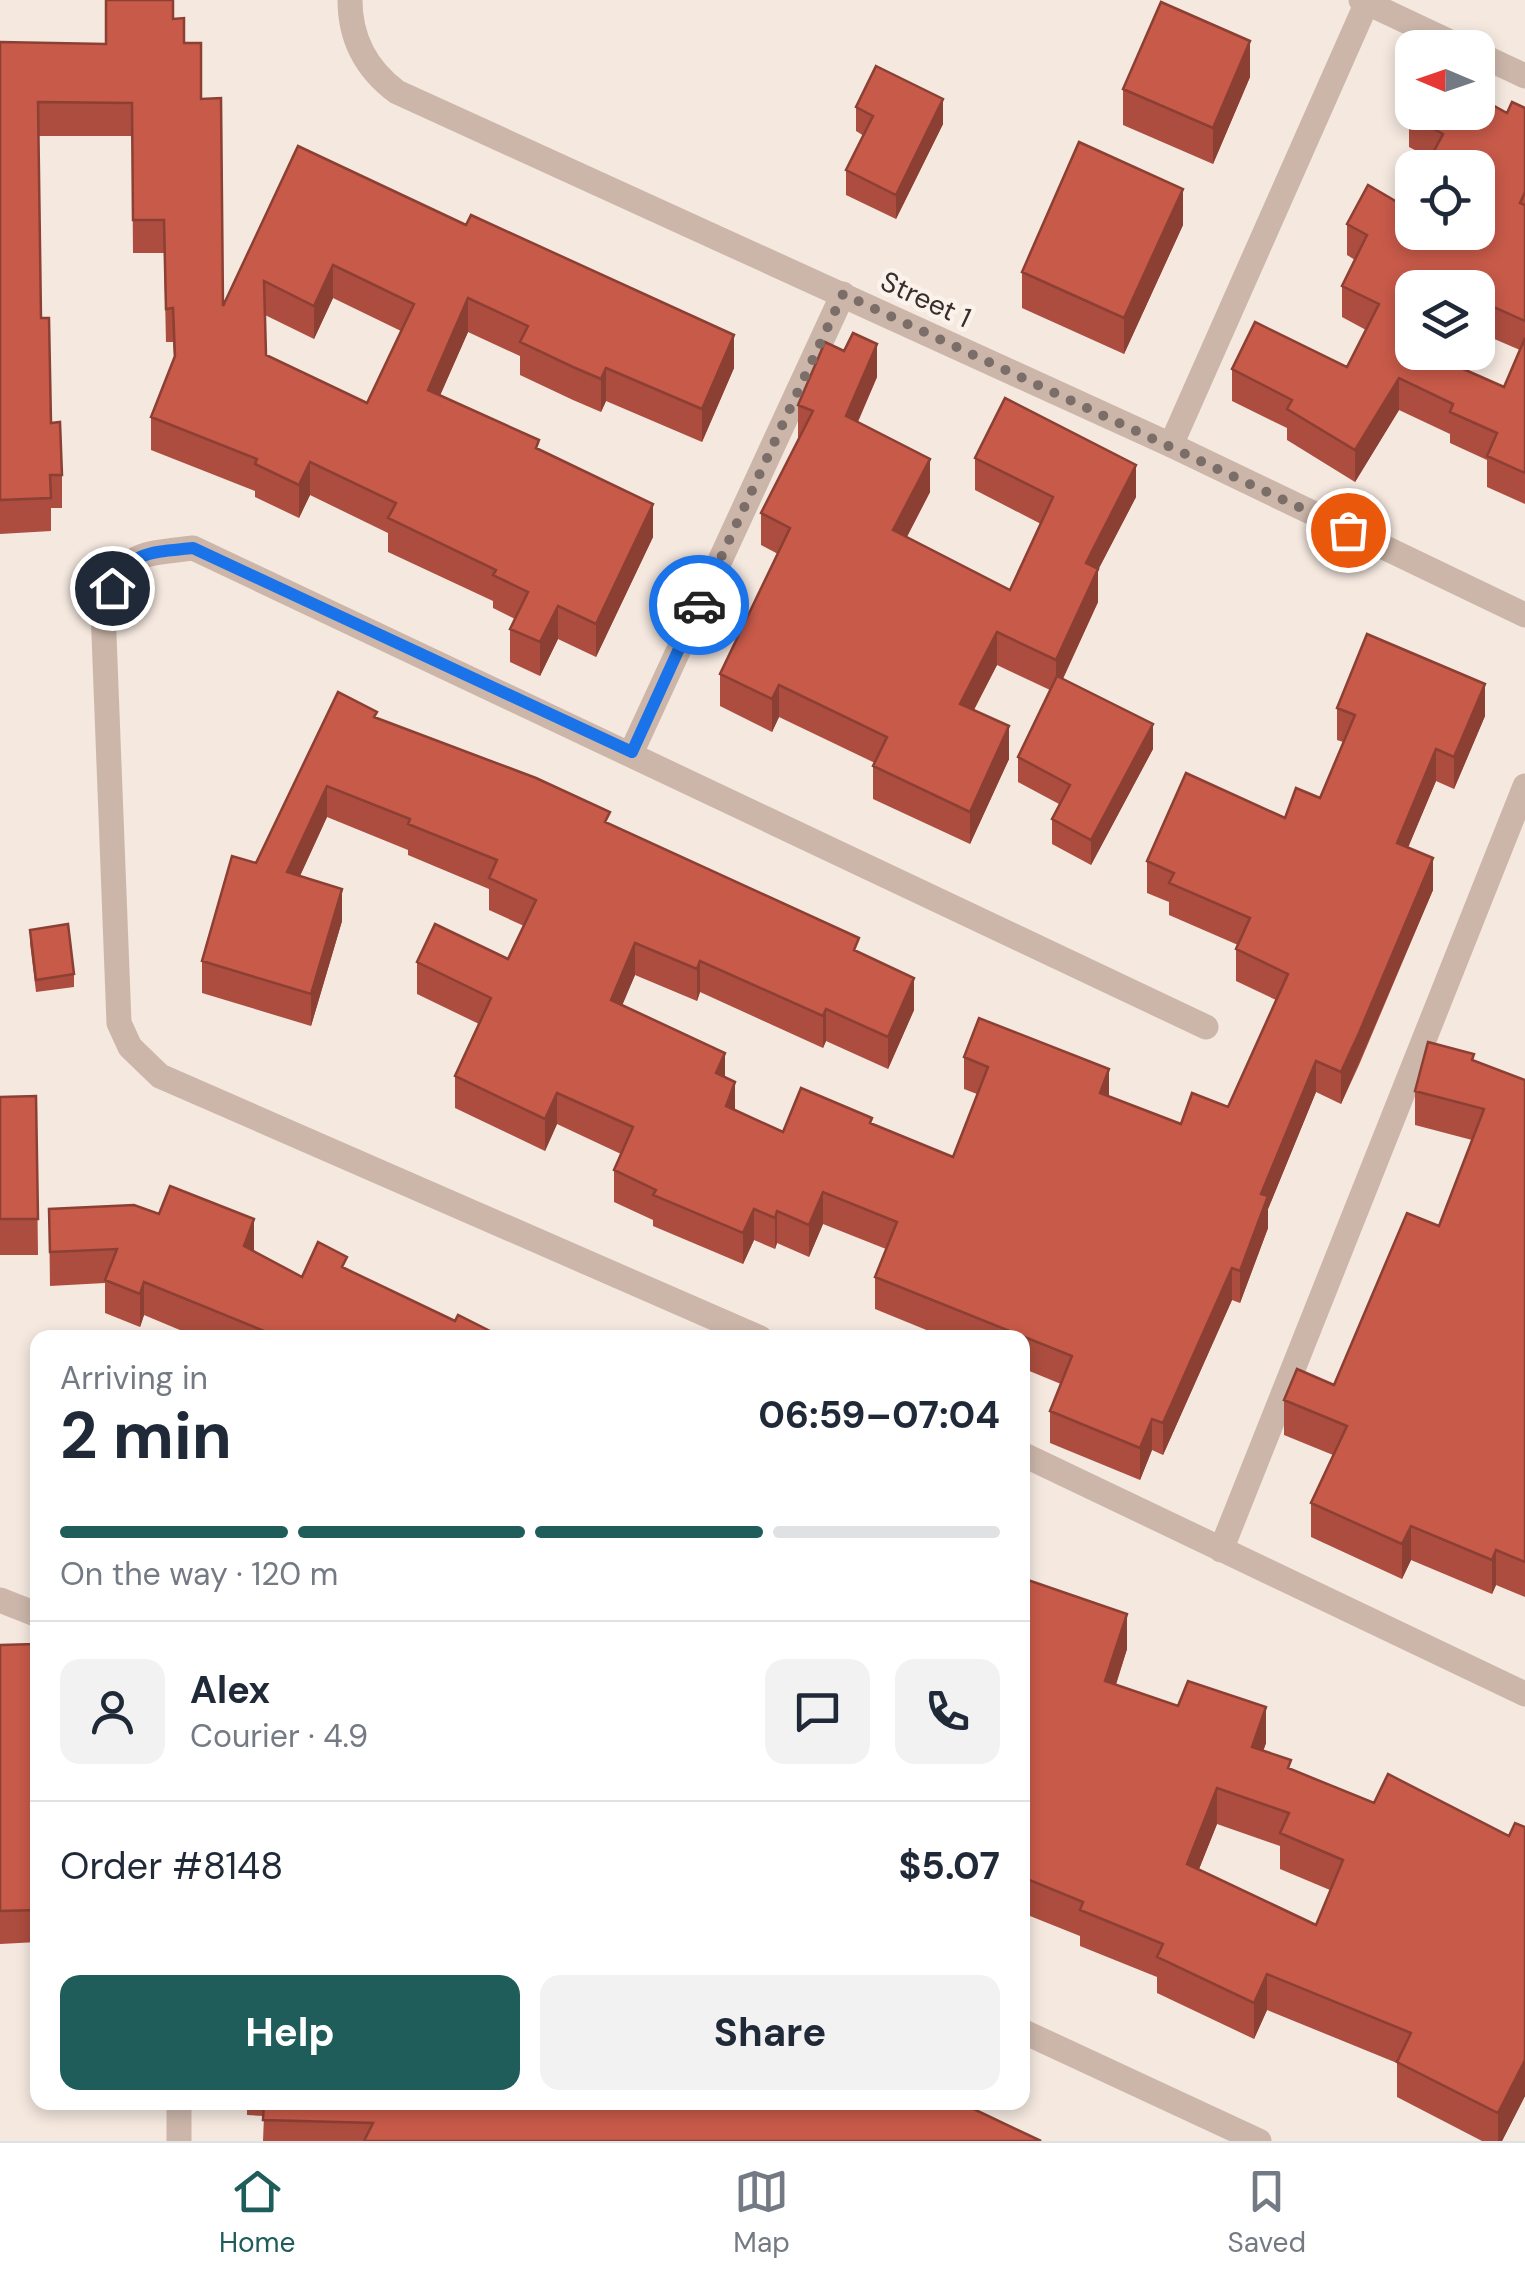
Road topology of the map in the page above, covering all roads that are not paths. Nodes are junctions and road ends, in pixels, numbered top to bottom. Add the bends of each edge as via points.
1 (350, 0) edge
2 (1365, 1) edge
3 (1425, 30) edge
4 (1495, 62) edge
5 (1525, 76) edge
6 (843, 294) junction
7 (1171, 445) junction
8 (1525, 615) edge
9 (632, 752) junction
10 (1525, 786) edge
11 (1206, 1027) dead end
12 (742, 1330) edge
13 (1030, 1458) edge
14 (1221, 1550) junction
15 (0, 1600) edge
16 (30, 1612) edge
17 (1525, 1694) edge
18 (1030, 2035) edge
19 (179, 2110) edge
20 (179, 2141) edge
21 (1259, 2141) edge

1 - 6 street, Street 1 via 360,50 376,77 397,92
2 - 3 street
2 - 7 street
4 - 5 street
6 - 7 street, Street 1
6 - 9 street
7 - 8 street, Street 1
9 - 11 street
9 - 12 street via 193,548 141,556 120,567 103,609 119,1023 130,1047 160,1076
10 - 14 street
13 - 14 street
14 - 17 street
15 - 16 street
18 - 21 street
19 - 20 street

